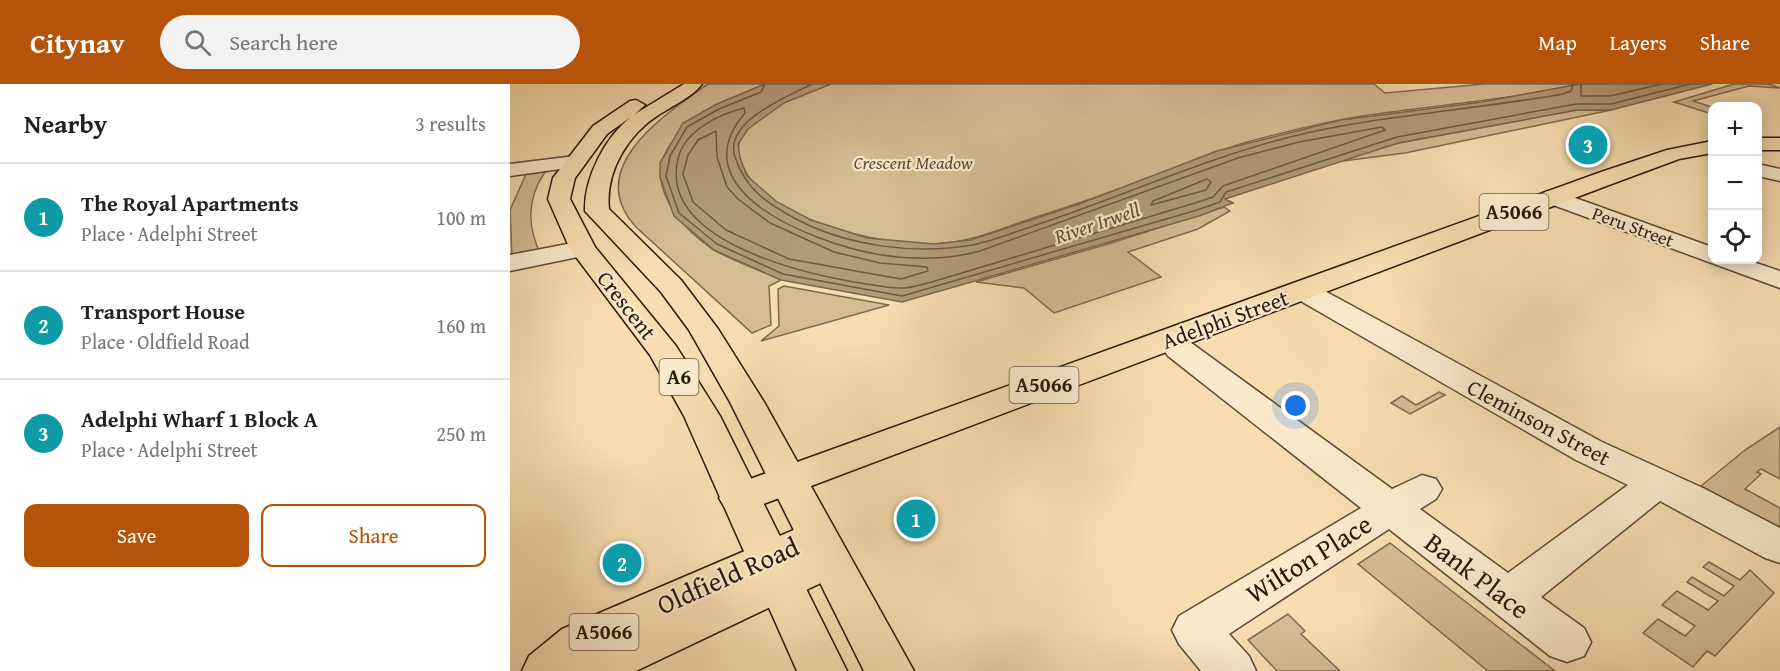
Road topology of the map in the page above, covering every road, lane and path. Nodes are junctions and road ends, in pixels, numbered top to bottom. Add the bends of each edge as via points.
1 (668, 84) edge
2 (694, 84) edge
3 (1762, 144) edge
4 (1780, 144) edge
5 (1708, 148) edge
6 (575, 162) junction
7 (510, 170) edge
8 (1762, 171) edge
9 (1780, 175) edge
10 (1553, 197) junction
11 (583, 249) junction
12 (1708, 254) edge
13 (510, 263) edge
14 (1734, 264) edge
15 (1780, 280) edge
16 (1302, 290) junction
17 (1179, 349) dead end
18 (785, 479) junction
19 (1657, 483) junction
20 (739, 498) junction
21 (1405, 499) junction
22 (1780, 547) edge
23 (823, 548) junction
24 (773, 570) junction
25 (1507, 598) junction
26 (1567, 642) dead end
27 (558, 671) edge
28 (822, 671) edge
29 (889, 671) edge
30 (1232, 671) edge

1 - 6 main road, Crescent / A6 via 600,130
2 - 18 main road, Crescent / A6 via 626,131 604,172 595,205 600,216 671,286 703,328 747,402
3 - 4 main road
5 - 10 main road, Adelphi Street / A5066 via 1674,154
6 - 7 street
6 - 11 main road, Crescent / A6 via 559,194 567,220
8 - 9 street
10 - 12 street, Peru Street
10 - 16 main road, Adelphi Street / A5066
11 - 13 street
11 - 20 main road, Crescent / A6 via 665,353 711,432
14 - 15 street
16 - 18 main road, Adelphi Street / A5066
16 - 19 street, Cleminson Street via 1589,452
17 - 21 street, Bank Place via 1371,494
18 - 20 main road, Adelphi Street / A5066
18 - 23 main road, Crescent / A6
19 - 22 street, Cleminson Street
19 - 25 street
20 - 24 main road, Crescent / A6
21 - 25 street, Bank Place
21 - 30 street, Wilton Place via 1196,630
23 - 24 main road, Oldfield Road / A5066
23 - 29 main road, A6
24 - 27 main road, Oldfield Road / A5066
24 - 28 main road, A6
25 - 26 street, Bank Place

